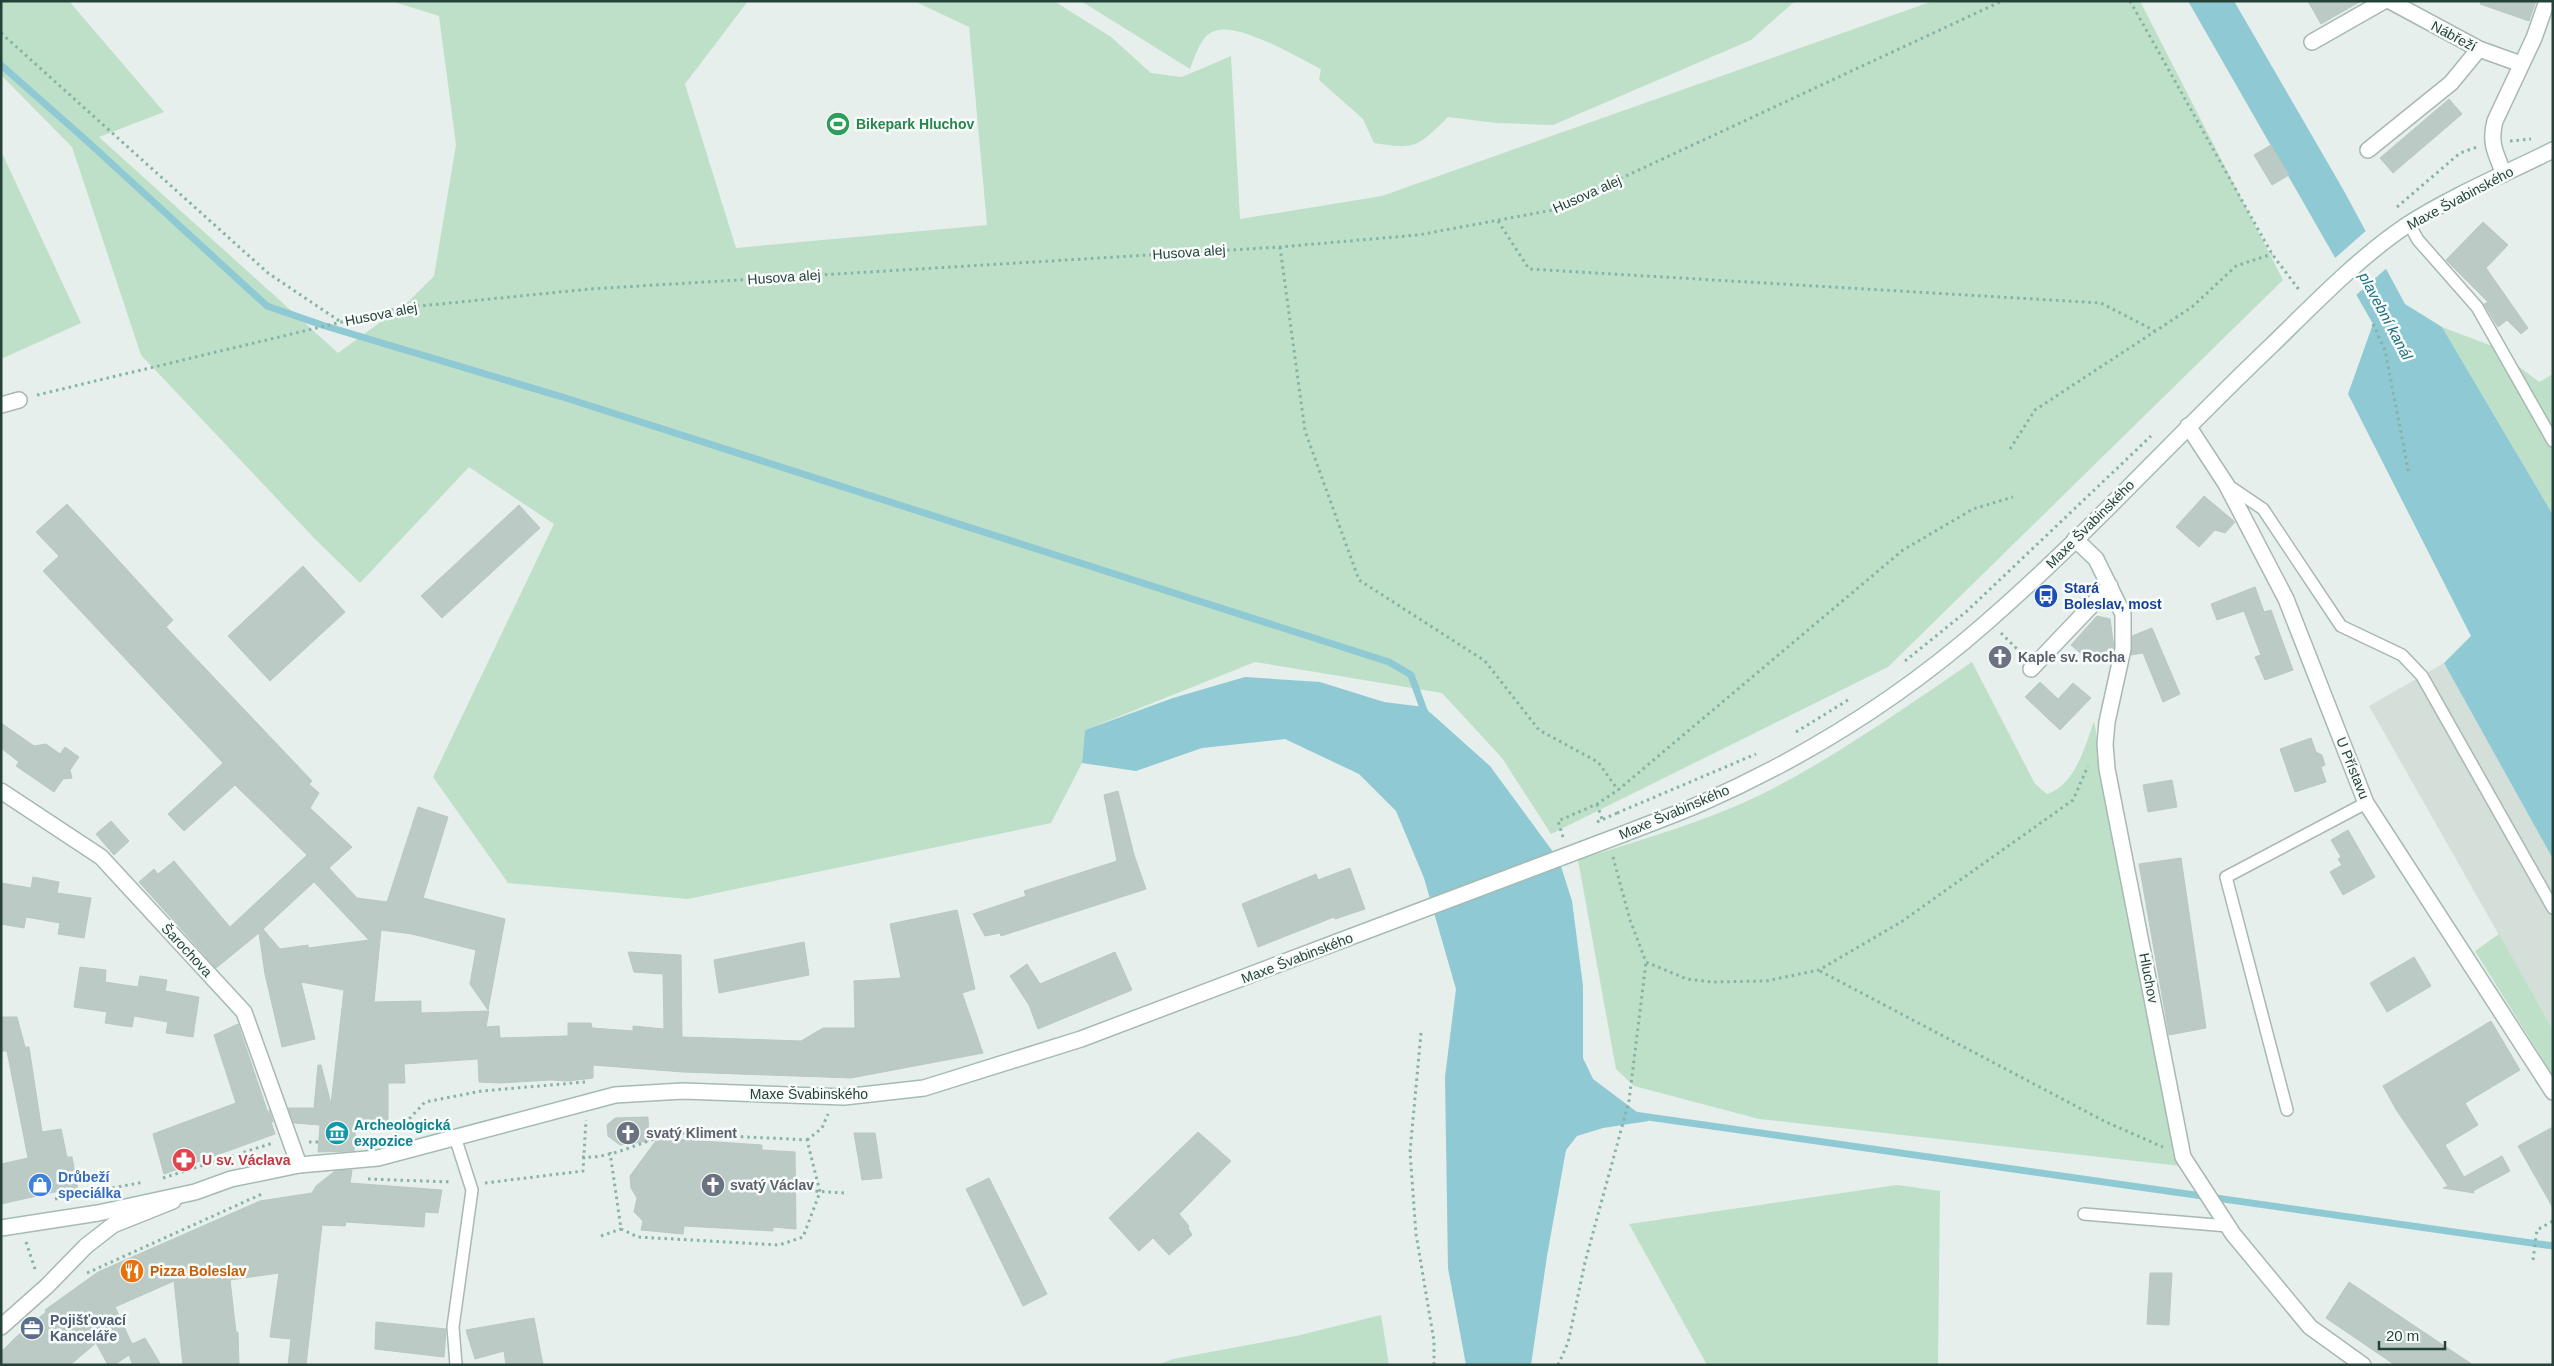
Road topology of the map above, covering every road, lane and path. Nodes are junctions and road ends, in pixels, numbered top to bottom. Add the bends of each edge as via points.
1 (2002, 1) edge
2 (2130, 1) edge
3 (2384, 1) edge
4 (2390, 1) edge
5 (2547, 1) edge
6 (1, 33) edge
7 (2312, 42) dead end
8 (2479, 50) junction
9 (2521, 64) junction
10 (2533, 139) dead end
11 (2492, 142) junction
12 (2368, 150) dead end
13 (2553, 150) edge
14 (2504, 174) junction
15 (2392, 212) dead end
16 (1498, 221) junction
17 (2409, 224) junction
18 (1280, 246) junction
19 (2272, 254) junction
20 (2293, 298) dead end
21 (342, 322) junction
22 (2373, 324) dead end
23 (2156, 331) junction
24 (19, 400) joint
25 (1, 405) edge
26 (2188, 426) junction
27 (2157, 430) dead end
28 (2553, 441) edge
29 (2010, 449) dead end
30 (2409, 474) dead end
31 (2226, 484) junction
32 (2013, 497) dead end
33 (2075, 539) junction
34 (2110, 586) junction
35 (1998, 631) dead end
36 (2015, 645) dead end
37 (1900, 665) dead end
38 (2032, 669) dead end
39 (1856, 696) dead end
40 (1793, 734) dead end
41 (1760, 752) dead end
42 (2088, 765) dead end
43 (1618, 790) junction
44 (1, 791) edge
45 (2366, 802) junction
46 (1597, 804) junction
47 (1617, 813) dead end
48 (1605, 831) dead end
49 (1563, 836) dead end
50 (1610, 848) dead end
51 (2553, 908) edge
52 (1646, 962) junction
53 (1819, 970) junction
54 (1421, 1033) dead end
55 (589, 1082) dead end
56 (2553, 1092) edge
57 (2287, 1110) dead end
58 (822, 1112) dead end
59 (594, 1117) dead end
60 (394, 1137) dead end
61 (455, 1137) junction
62 (807, 1140) junction
63 (319, 1142) dead end
64 (291, 1143) junction
65 (610, 1152) junction
66 (2184, 1157) junction
67 (582, 1158) junction
68 (299, 1165) junction
69 (160, 1179) dead end
70 (361, 1179) dead end
71 (151, 1180) dead end
72 (470, 1182) junction
73 (796, 1190) dead end
74 (273, 1191) dead end
75 (195, 1192) junction
76 (820, 1192) junction
77 (845, 1193) dead end
78 (49, 1200) dead end
79 (2084, 1214) dead end
80 (2553, 1221) edge
81 (2228, 1226) junction
82 (1, 1228) edge
83 (621, 1229) junction
84 (601, 1236) dead end
85 (17, 1241) dead end
86 (2533, 1260) dead end
87 (85, 1275) dead end
88 (47, 1286) junction
89 (1, 1327) edge
90 (456, 1365) edge
91 (1434, 1365) edge
92 (1558, 1365) edge
93 (2363, 1365) edge

1 - 16 path, Husova alej via 1553,210
2 - 19 path
3 - 7 street
4 - 8 street, Nábřeží
5 - 9 street
6 - 21 path via 268,273
8 - 9 street, Nábřeží
8 - 12 street via 2451,83
9 - 11 street via 2495,121
10 - 11 path
11 - 14 street
11 - 15 path via 2460,153
13 - 14 street, Maxe Švabinského
14 - 17 street, Maxe Švabinského
16 - 18 path, Husova alej via 1418,235
16 - 23 path via 1529,269 2101,303
17 - 26 street, Maxe Švabinského via 2321,298
17 - 28 lane via 2418,240 2477,307
18 - 21 path, Husova alej via 590,289 400,308
18 - 43 path via 1305,431 1359,580 1484,661 1539,730 1598,762
19 - 20 path via 2300,291
19 - 23 path via 2236,266 2192,307
21 - 24 path, Husova alej
22 - 30 path via 2385,350
23 - 29 path via 2035,410
24 - 25 street
26 - 31 street, U Přístavu
26 - 33 street, Maxe Švabinského
27 - 37 path via 1968,611
31 - 45 street, U Přístavu via 2286,599
31 - 51 lane via 2263,509 2341,626 2402,655 2422,676
32 - 43 path via 1973,509 1904,550
33 - 34 street, Hluchov via 2096,559
33 - 61 street, Maxe Švabinského, bridge via 1986,623 1878,706 1785,761 1700,804 1081,1039 924,1088 844,1096 683,1091 615,1095
34 - 38 street
34 - 66 street, Hluchov via 2123,614 2123,649 2107,722 2107,769
35 - 36 path
39 - 40 path
41 - 47 path
42 - 53 path via 2073,800 1901,922
43 - 46 path
44 - 64 street, Šarochova via 100,857 244,1012
45 - 56 street, U Přístavu
45 - 57 lane via 2226,877
46 - 48 path
46 - 49 path via 1558,821
50 - 52 path via 1630,920
52 - 53 path via 1687,980 1713,982 1766,981
52 - 92 path via 1629,1101 1585,1262 1568,1343
53 - 66 path via 2106,1122
54 - 91 path via 1410,1152 1416,1234 1434,1341
55 - 60 path via 482,1091 425,1102
58 - 62 path via 829,1111 822,1128
59 - 67 path via 586,1120
61 - 68 street, Maxe Švabinského via 378,1158
61 - 72 lane
62 - 65 path via 671,1134
62 - 76 path
63 - 64 path
64 - 68 street, Šarochova
64 - 69 path via 275,1142
65 - 67 path
65 - 83 path
66 - 81 street, Hluchov
67 - 72 path via 583,1170
68 - 75 street via 231,1179
70 - 72 path
71 - 78 path
72 - 90 lane via 472,1190 453,1327
73 - 76 path
74 - 87 path
75 - 82 street via 98,1214
75 - 88 street via 113,1225 86,1246
76 - 77 path
76 - 83 path via 804,1237 779,1245 638,1238
79 - 81 lane
80 - 86 path via 2537,1230
81 - 93 street, Hluchov via 2310,1327
83 - 84 path
85 - 88 path via 26,1240 34,1269
88 - 89 street

